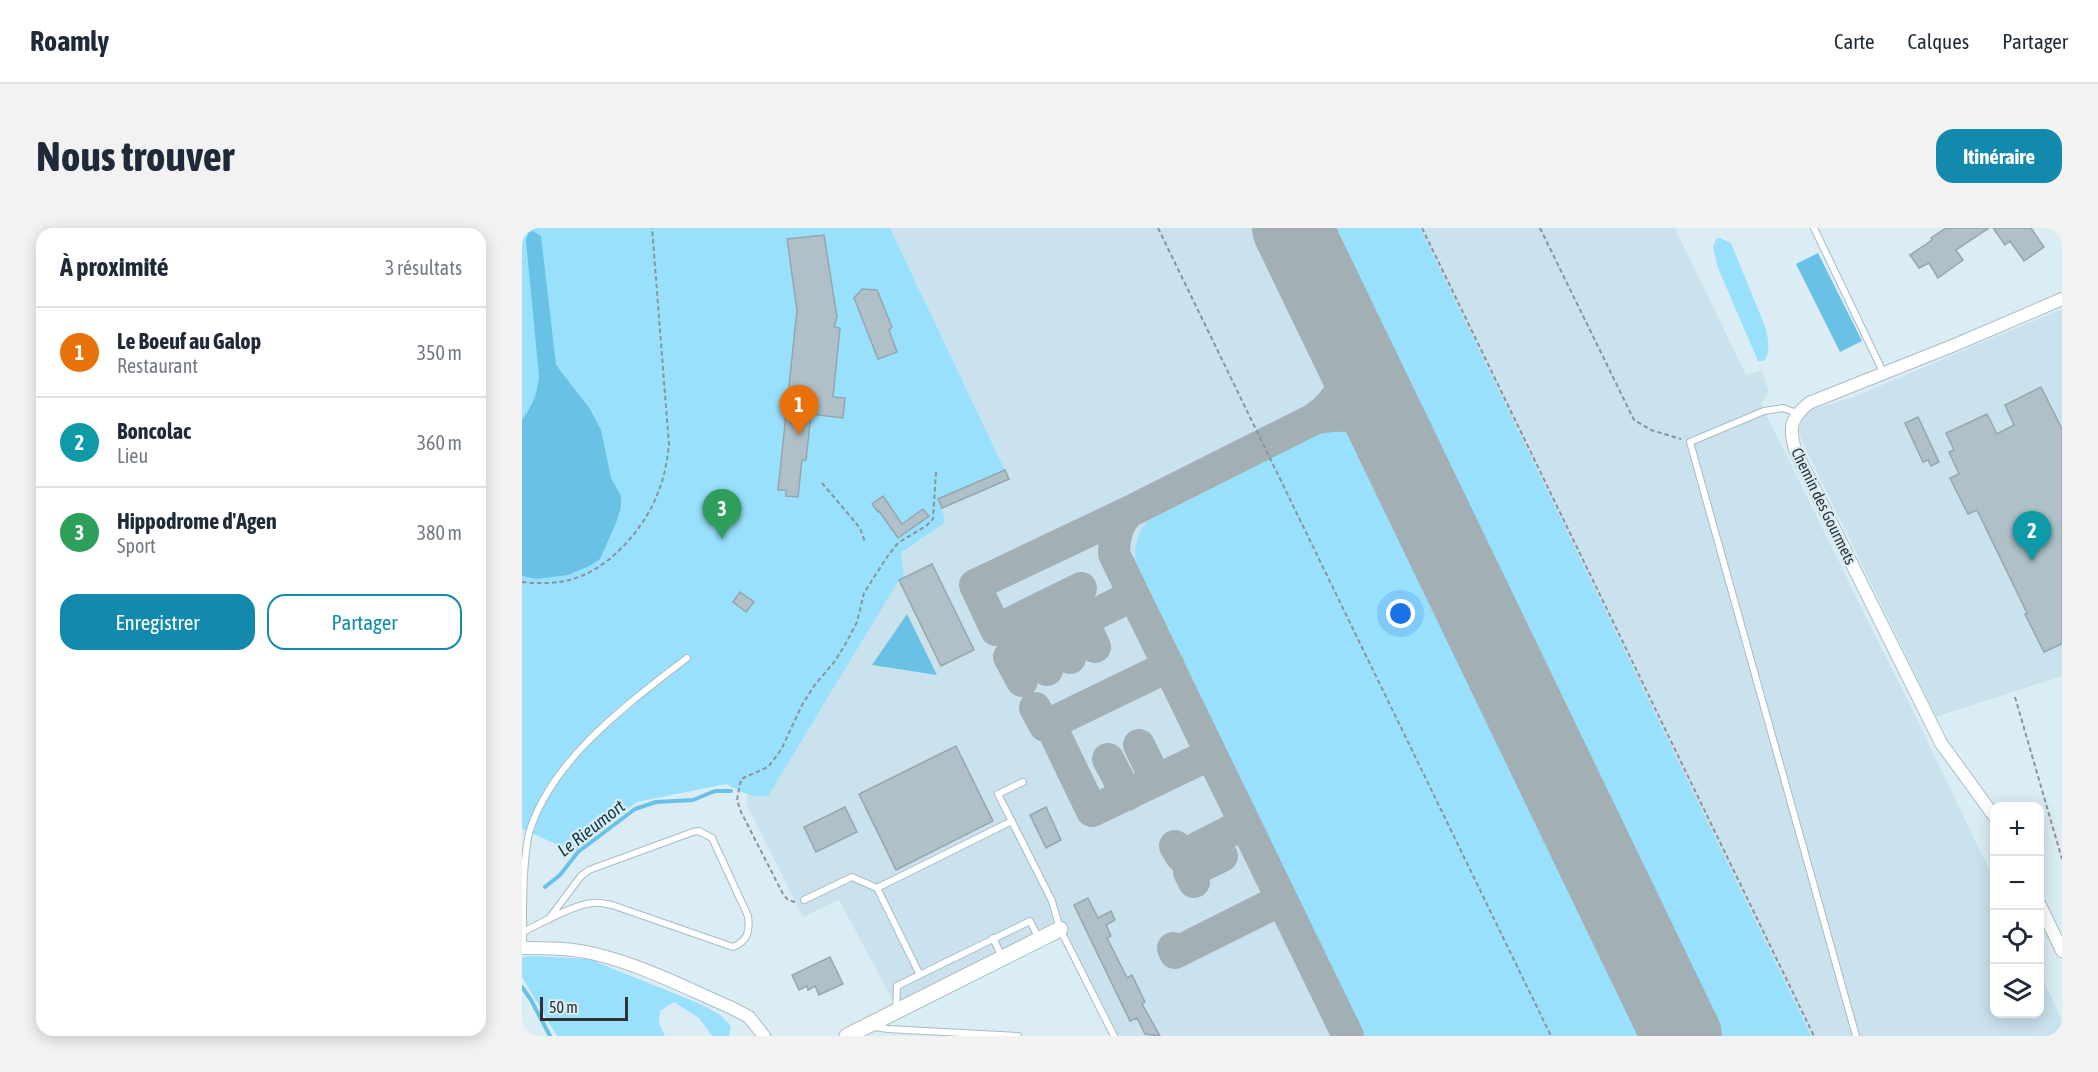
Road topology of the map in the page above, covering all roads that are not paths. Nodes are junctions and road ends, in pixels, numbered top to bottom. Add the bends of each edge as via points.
1 (1814, 228) edge
2 (2062, 299) edge
3 (1884, 374) junction
4 (1797, 413) junction
5 (687, 658) dead end
6 (1023, 782) dead end
7 (1990, 809) edge
8 (1012, 821) junction
9 (877, 888) junction
10 (804, 900) road end
11 (2042, 910) edge
12 (548, 920) junction
13 (1060, 929) junction
14 (523, 932) edge
15 (993, 938) junction
16 (1039, 940) junction
17 (522, 948) edge
18 (2062, 951) edge
19 (1003, 958) junction
20 (920, 975) junction
21 (896, 1012) junction
22 (867, 1026) junction
23 (764, 1036) edge
24 (847, 1036) edge
25 (1018, 1036) edge
26 (1114, 1036) edge
27 (1856, 1036) edge

1 - 3 lane
2 - 3 street
3 - 4 street via 1809,403
4 - 7 street, Chemin des Gourmets via 1791,435 1796,450 1941,743
4 - 27 lane via 1783,408 1764,411 1690,442
5 - 14 lane via 606,724 553,783 529,834
6 - 8 lane via 998,794
8 - 9 lane
8 - 13 lane via 1052,901
9 - 10 lane via 852,877
9 - 20 lane
11 - 18 street
12 - 12 lane via 580,876 589,870 699,831 712,838 750,928 747,937 733,947 612,905 583,904
12 - 14 lane
13 - 16 street
13 - 26 lane
14 - 17 lane
15 - 16 lane via 1030,921
15 - 19 lane
15 - 20 lane
16 - 19 street
17 - 23 street via 557,948 619,960 732,1008 749,1017
19 - 21 street
20 - 21 lane via 897,986
21 - 22 street
22 - 24 street
22 - 25 lane

